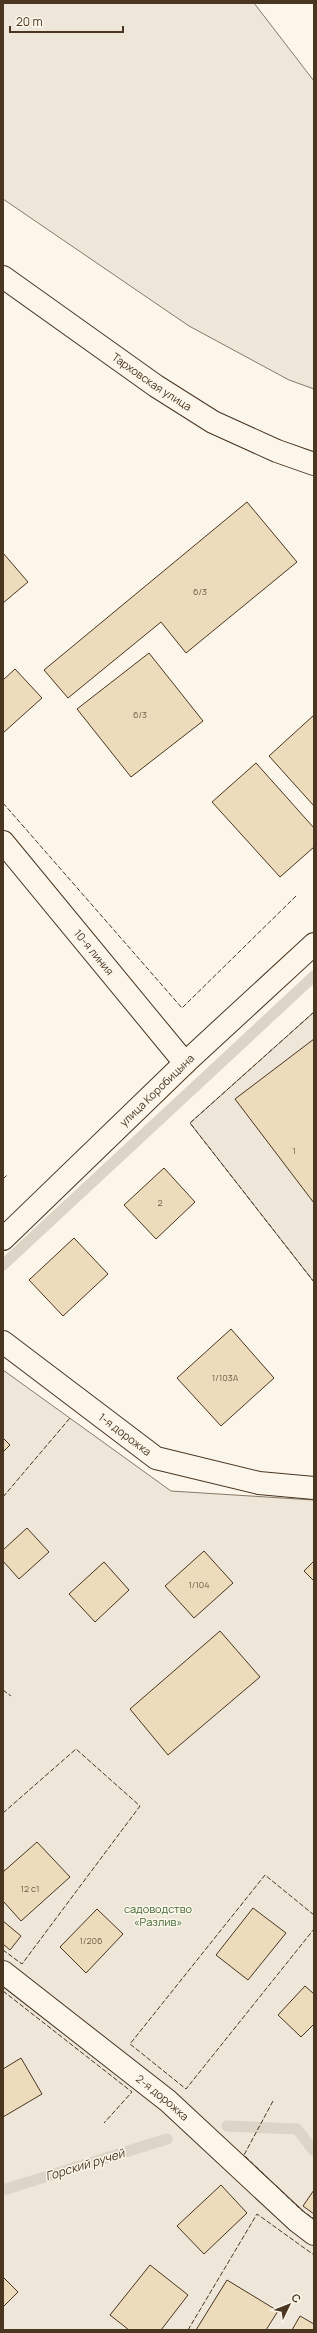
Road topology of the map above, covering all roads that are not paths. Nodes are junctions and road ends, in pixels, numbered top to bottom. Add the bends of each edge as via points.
1 (3, 277) edge
2 (314, 464) edge
3 (3, 842) edge
4 (314, 944) edge
5 (185, 1063) junction
6 (3, 1239) edge
7 (3, 1342) edge
8 (314, 1488) edge
9 (3, 1972) edge
10 (314, 2234) edge

1 - 2 street, Тарховская улица via 156,386 213,422 277,451
3 - 5 street, 10-я линия
4 - 5 street, улица Коробицына
5 - 6 street, улица Коробицына
7 - 8 street, 1-я дорожка via 156,1458 259,1483
9 - 10 street, 2-я дорожка via 168,2101

